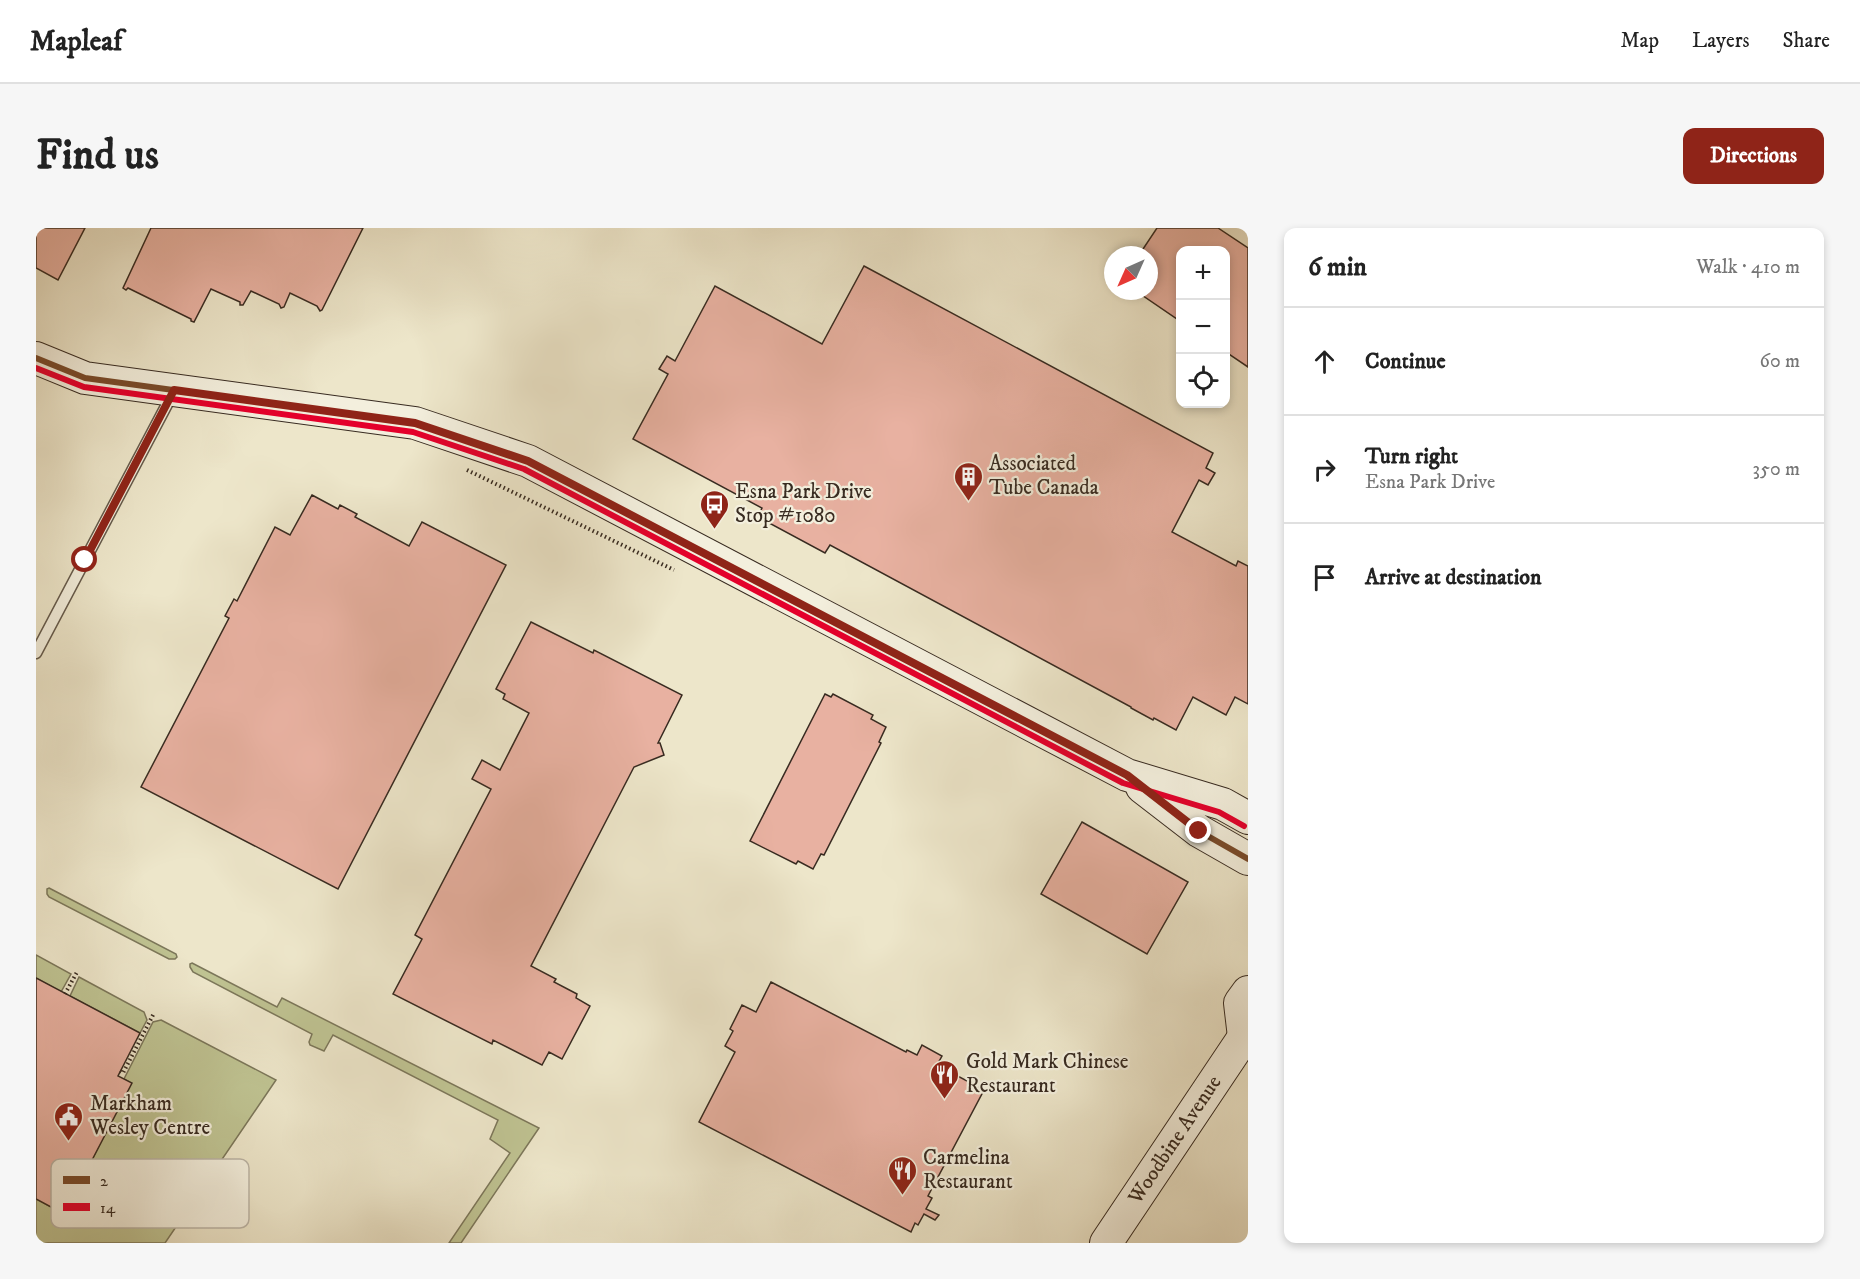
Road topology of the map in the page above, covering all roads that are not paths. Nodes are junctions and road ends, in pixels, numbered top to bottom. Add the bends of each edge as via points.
1 (36, 358) edge
2 (174, 390) junction
3 (36, 653) edge
4 (1127, 775) junction
5 (1248, 818) edge
6 (1248, 859) edge
7 (1248, 992) edge
8 (1246, 1037) edge
9 (1106, 1243) edge

1 - 2 main road via 85,378
2 - 3 lane
2 - 4 main road via 415,423 528,461
4 - 5 main road via 1223,804
4 - 6 main road via 1199,831
7 - 8 main road, Woodbine Avenue via 1240,1003
8 - 9 main road, Woodbine Avenue

